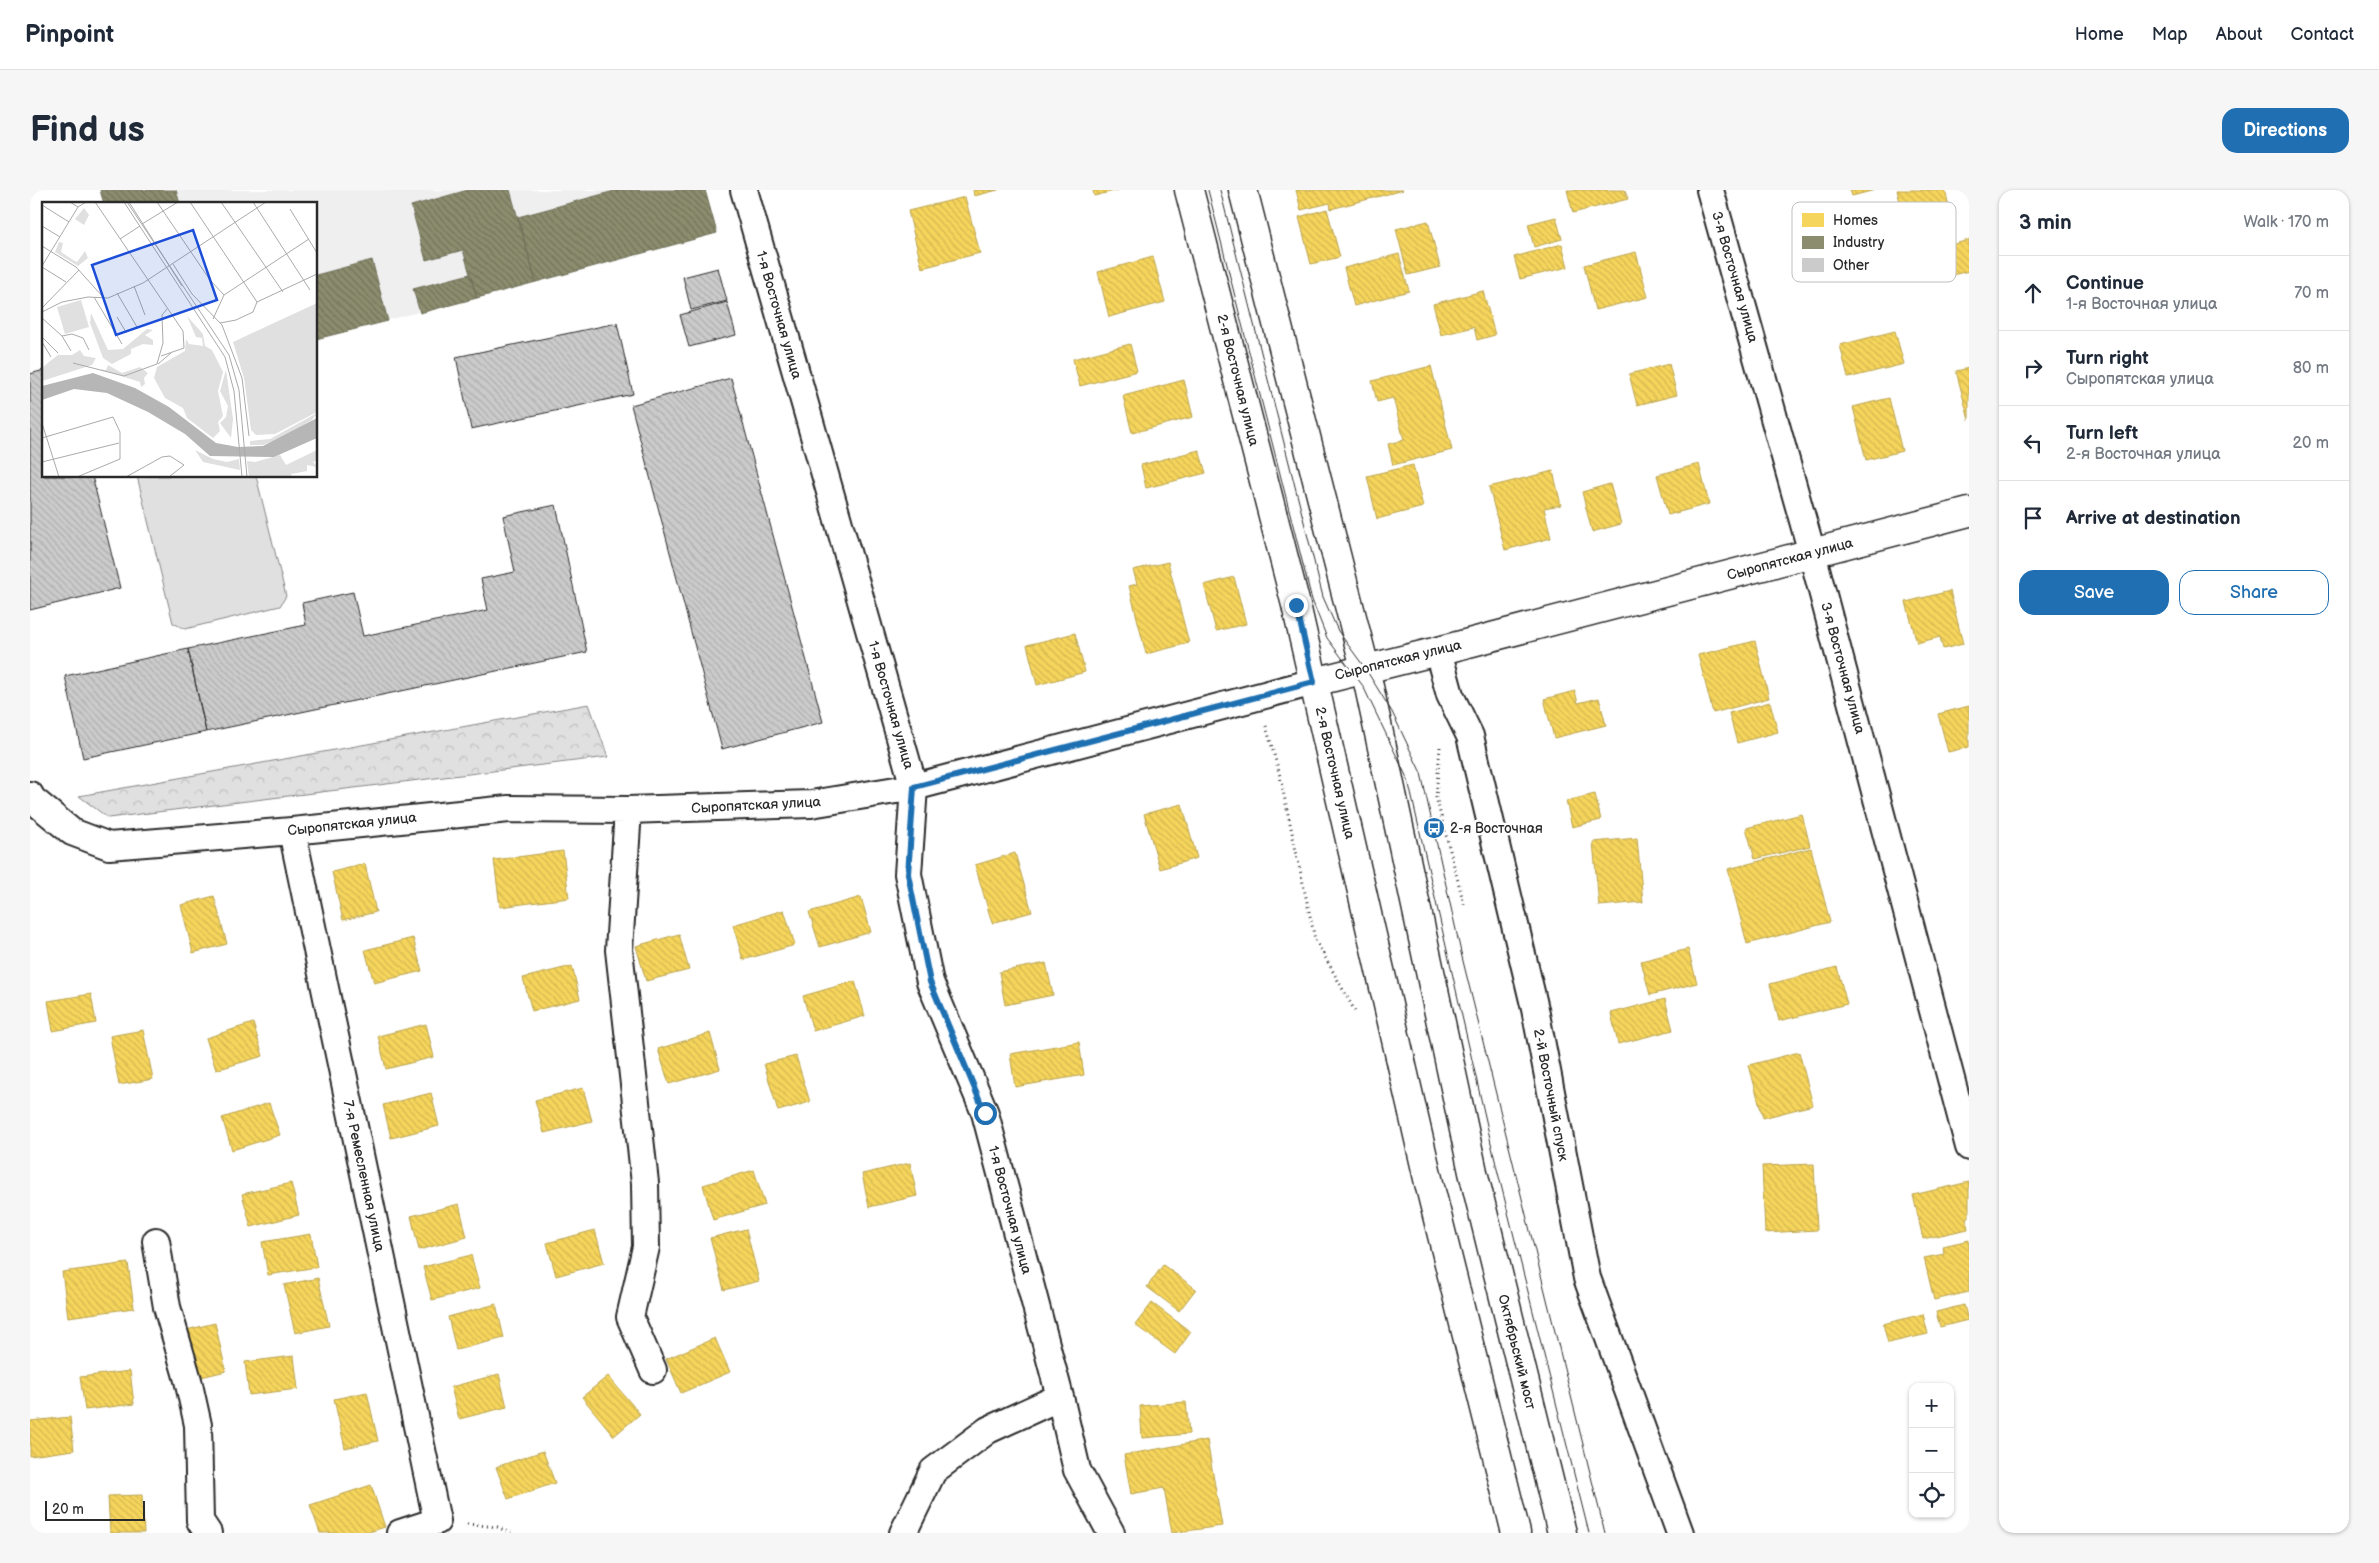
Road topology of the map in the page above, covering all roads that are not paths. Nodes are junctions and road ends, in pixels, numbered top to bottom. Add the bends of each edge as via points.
1 (744, 190) edge
2 (1190, 190) edge
3 (1242, 190) edge
4 (1710, 190) edge
5 (1969, 512) edge
6 (1812, 553) junction
7 (1438, 651) junction
8 (1365, 668) junction
9 (1314, 682) junction
10 (914, 787) junction
11 (31, 798) edge
12 (628, 810) junction
13 (292, 831) junction
14 (1969, 1147) edge
15 (156, 1241) dead end
16 (653, 1370) dead end
17 (1060, 1397) junction
18 (208, 1533) edge
19 (400, 1533) edge
20 (903, 1533) edge
21 (1111, 1533) edge
22 (1516, 1533) edge
23 (1562, 1533) edge
24 (1680, 1533) edge

1 - 10 street, 1-я Восточная улица
2 - 9 main road, 2-я Восточная улица
3 - 8 main road
4 - 6 street, 3-я Восточная улица
5 - 6 main road, Сыропятская улица
6 - 7 main road, Сыропятская улица
6 - 14 street, 3-я Восточная улица
7 - 8 main road, Сыропятская улица
7 - 24 street, 2-й Восточный спуск via 1450,695 1470,736 1535,1009 1587,1278
8 - 9 main road, Сыропятская улица
8 - 23 main road, Октябрьский мост via 1473,1172
9 - 10 street, Сыропятская улица
9 - 22 main road, 2-я Восточная улица via 1429,1183
10 - 12 street, Сыропятская улица via 810,804
10 - 17 street, 1-я Восточная улица via 908,874 930,982 985,1113
11 - 13 street, Сыропятская улица via 72,832 109,846
12 - 13 street, Сыропятская улица via 509,808
12 - 16 street via 619,950 646,1183 646,1247 630,1317
13 - 19 street, 7-я Ремесленная улица via 437,1521
15 - 18 street via 167,1306 198,1425 200,1521
17 - 20 street via 988,1430 933,1471
17 - 21 street, 1-я Восточная улица via 1076,1470

